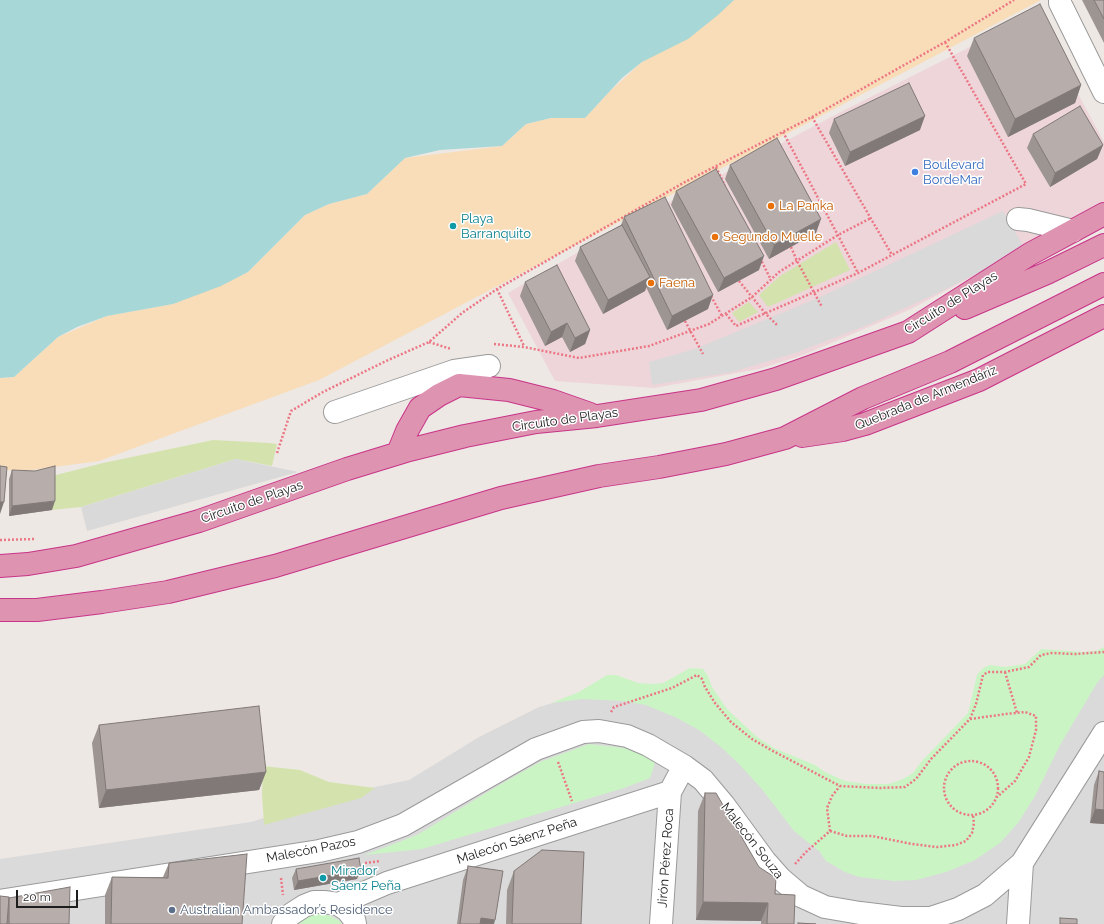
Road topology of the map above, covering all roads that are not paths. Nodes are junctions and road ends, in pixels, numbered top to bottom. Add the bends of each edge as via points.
1 (1060, 0) edge
2 (1104, 92) edge
3 (1104, 214) edge
4 (1018, 219) dead end
5 (1073, 231) junction
6 (1104, 245) edge
7 (1104, 284) edge
8 (1104, 316) edge
9 (908, 332) junction
10 (489, 366) dead end
11 (457, 378) junction
12 (335, 412) dead end
13 (597, 416) junction
14 (785, 438) junction
15 (398, 454) junction
16 (0, 566) edge
17 (0, 610) edge
18 (600, 732) joint
19 (1104, 733) edge
20 (684, 766) junction
21 (670, 792) junction
22 (1022, 863) junction
23 (0, 901) edge
24 (338, 904) junction
25 (283, 924) edge
26 (355, 924) edge
27 (661, 924) edge
28 (1018, 924) edge

1 - 2 street
3 - 5 highway, Circuito de Playas
4 - 5 street
5 - 9 highway, Circuito de Playas via 1030,254
6 - 9 highway via 1047,273
7 - 14 highway via 950,362 863,398
8 - 14 highway, Quebrada de Armendáriz via 978,380 865,424 844,430
9 - 13 highway, Circuito de Playas via 776,379 708,398
10 - 11 street
11 - 12 street
11 - 13 highway via 553,401
11 - 15 highway via 420,408
13 - 15 highway, Circuito de Playas via 536,422 464,436
14 - 17 highway via 726,454 599,476 508,496 275,566 168,592 37,610
15 - 16 highway, Circuito de Playas via 347,469 199,521 76,556
18 - 20 street, Malecón Souza via 628,736 648,744
18 - 23 street, Malecón Pazos via 582,732 536,748 403,825 358,842 319,851
19 - 22 street
20 - 21 street
20 - 22 street, Malecón Souza via 703,780 781,879 801,896 825,906 901,918 931,918 958,909 985,895
21 - 24 street, Malecón Sáenz Peña via 387,883
21 - 27 street, Jirón Pérez Roca
22 - 28 street
24 - 25 street via 309,904 295,911
24 - 26 street via 347,910

